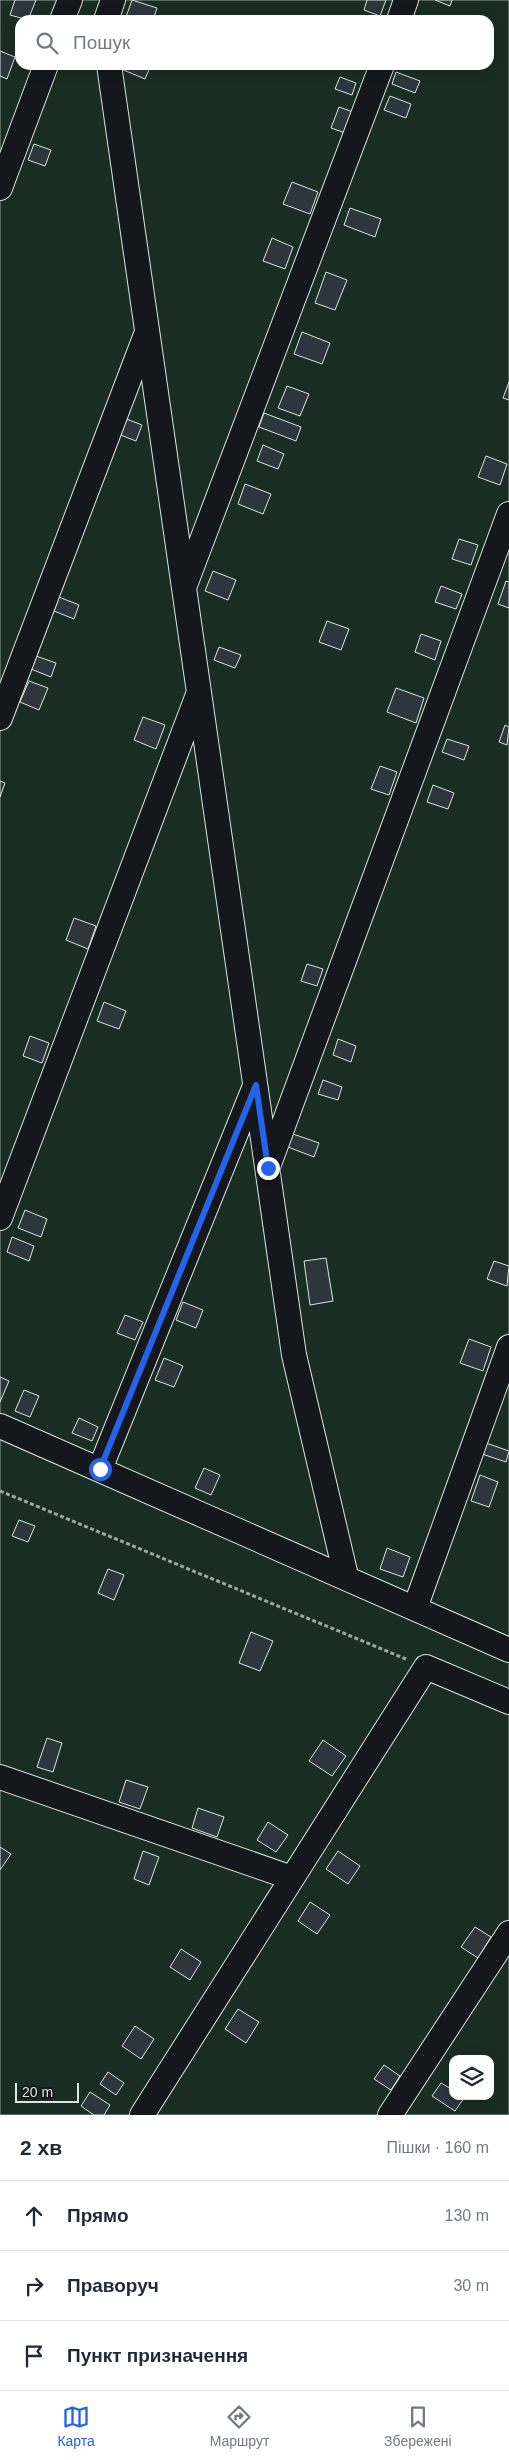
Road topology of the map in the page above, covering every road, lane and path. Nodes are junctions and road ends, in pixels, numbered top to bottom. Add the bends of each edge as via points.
1 (70, 0) edge
2 (100, 0) edge
3 (113, 0) edge
4 (406, 0) edge
5 (64, 15) edge
6 (103, 15) edge
7 (106, 15) edge
8 (401, 15) edge
9 (44, 70) edge
10 (110, 70) edge
11 (380, 70) edge
12 (0, 188) edge
13 (148, 330) junction
14 (509, 514) edge
15 (184, 586) junction
16 (199, 690) junction
17 (0, 718) edge
18 (256, 1085) junction
19 (268, 1168) junction
20 (0, 1218) edge
21 (509, 1347) edge
22 (0, 1426) edge
23 (100, 1469) junction
24 (0, 1491) edge
25 (346, 1576) junction
26 (415, 1608) junction
27 (509, 1650) edge
28 (426, 1667) junction
29 (509, 1702) edge
30 (0, 1777) edge
31 (292, 1878) junction
32 (509, 1933) edge
33 (142, 2115) edge
34 (390, 2115) edge

1 - 5 lane
2 - 6 lane
3 - 7 lane
4 - 8 lane
9 - 12 lane
10 - 13 lane
11 - 15 lane
13 - 15 lane
13 - 17 lane
14 - 19 lane
15 - 16 lane
16 - 18 lane
16 - 20 lane
18 - 19 lane
18 - 23 lane
19 - 25 lane via 294,1355
21 - 26 lane
22 - 23 lane
23 - 25 lane
24 - 28 path
25 - 26 lane
26 - 27 lane
28 - 29 lane
28 - 31 lane
30 - 31 lane
31 - 33 lane
32 - 34 lane

